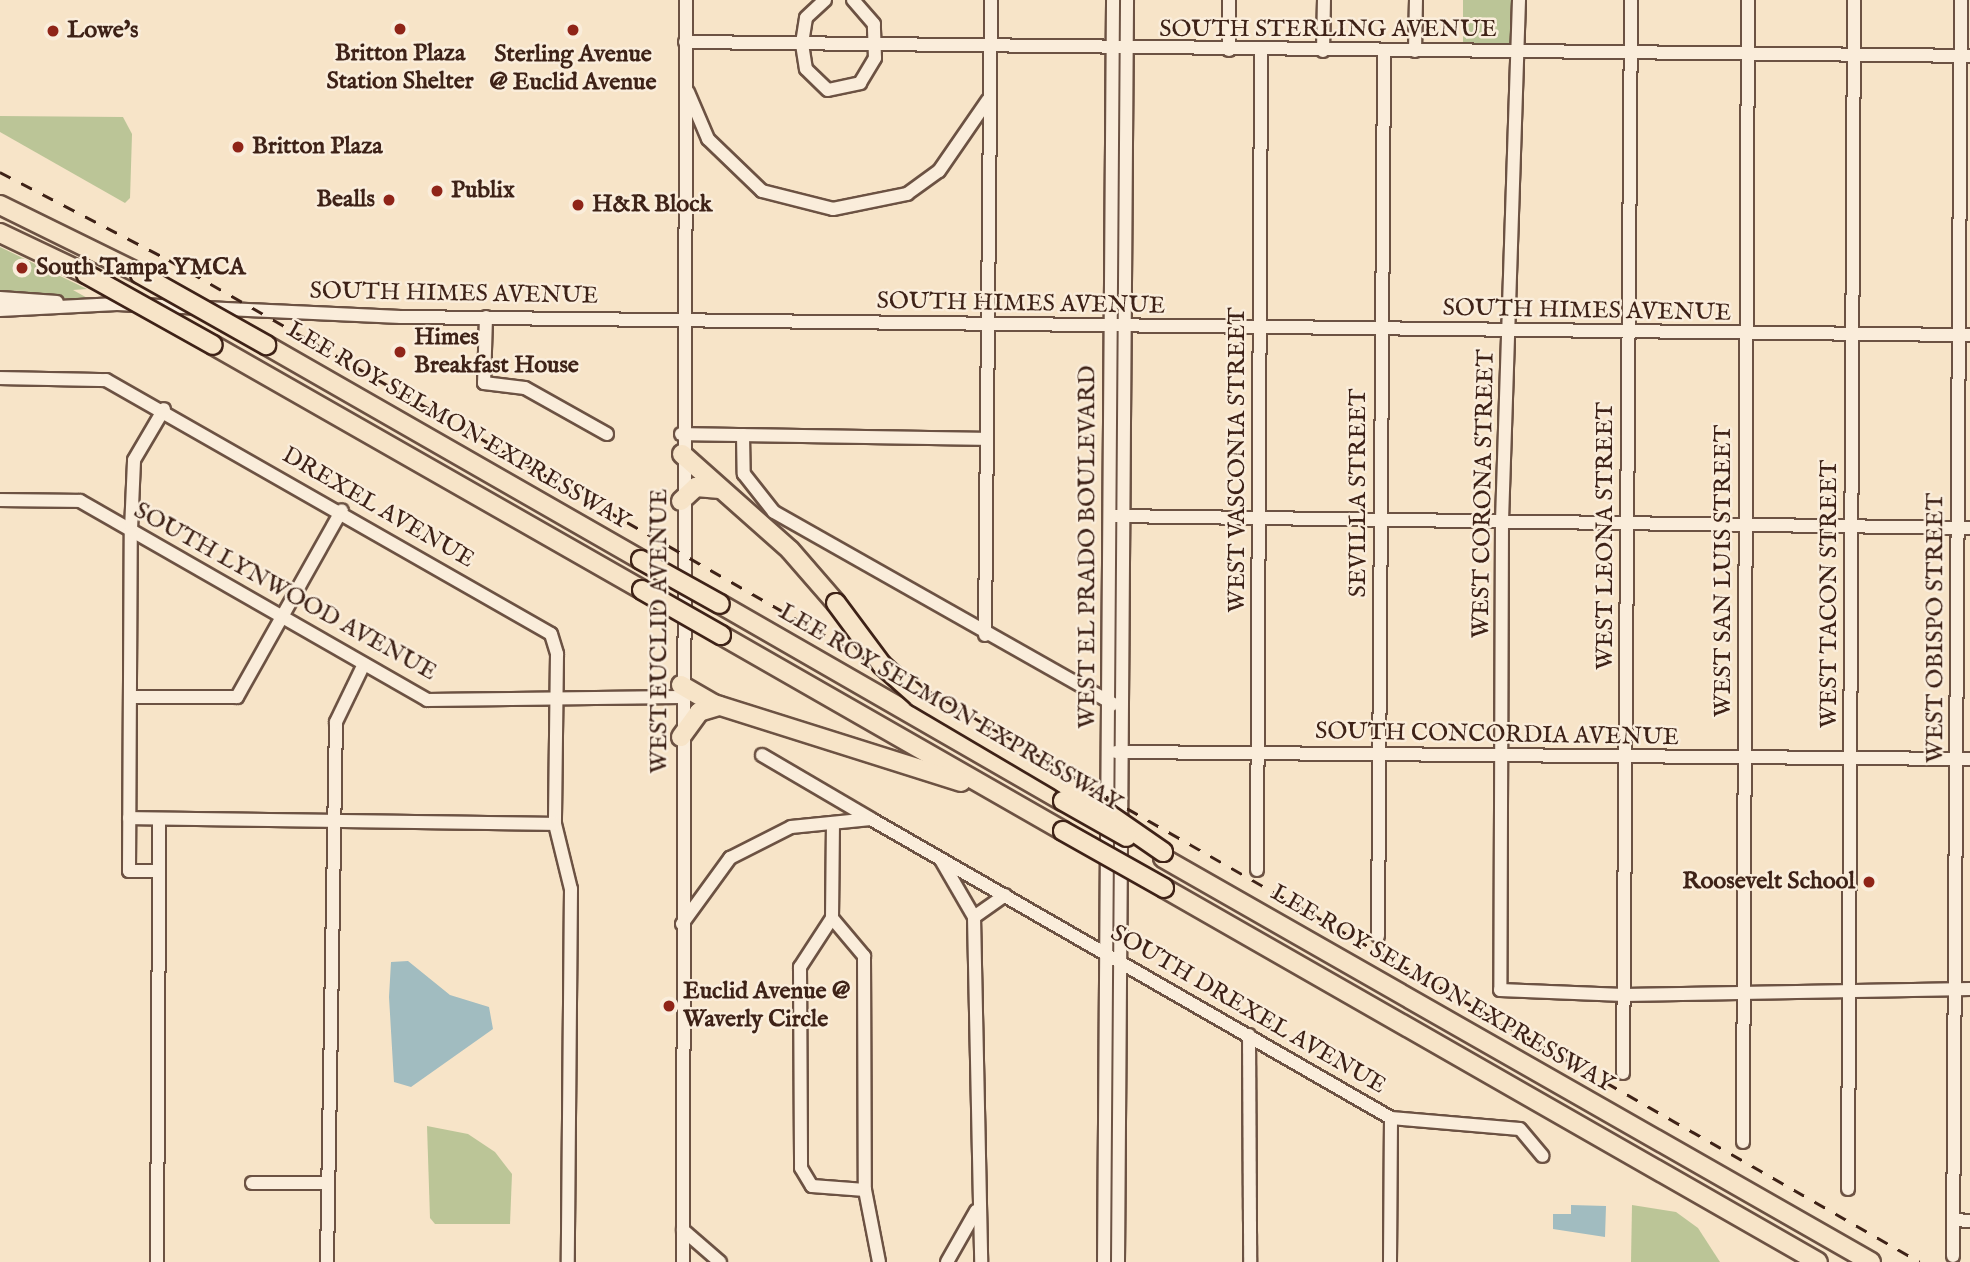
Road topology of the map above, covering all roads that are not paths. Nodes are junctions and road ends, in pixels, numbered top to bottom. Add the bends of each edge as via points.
1 (686, 0) edge
2 (825, 0) edge
3 (853, 0) edge
4 (991, 0) edge
5 (1113, 0) edge
6 (1127, 0) edge
7 (1229, 0) edge
8 (1324, 0) edge
9 (1416, 0) edge
10 (1519, 0) edge
11 (1631, 0) edge
12 (1748, 0) edge
13 (1854, 0) edge
14 (1961, 0) edge
15 (685, 42) junction
16 (802, 44) junction
17 (877, 45) junction
18 (991, 47) junction
19 (1112, 50) junction
20 (1127, 50) junction
21 (1229, 50) junction
22 (1261, 50) junction
23 (1323, 51) junction
24 (1384, 51) junction
25 (1415, 51) junction
26 (1519, 53) junction
27 (1631, 54) junction
28 (1748, 54) junction
29 (1854, 55) junction
30 (1965, 56) edge
31 (685, 83) junction
32 (990, 96) junction
33 (1118, 193) junction
34 (0, 205) edge
35 (0, 233) edge
36 (0, 298) edge
37 (71, 305) junction
38 (0, 310) edge
39 (485, 317) junction
40 (682, 319) junction
41 (988, 325) junction
42 (1118, 327) junction
43 (1259, 329) junction
44 (1381, 330) junction
45 (1509, 331) junction
46 (1629, 333) junction
47 (1745, 334) junction
48 (1852, 335) junction
49 (1964, 335) edge
50 (0, 378) edge
51 (164, 409) junction
52 (607, 434) dead end
53 (681, 434) junction
54 (743, 435) junction
55 (987, 439) junction
56 (682, 454) junction
57 (720, 489) junction
58 (0, 500) edge
59 (681, 500) junction
60 (342, 510) junction
61 (1116, 516) junction
62 (1258, 518) junction
63 (1380, 519) junction
64 (1502, 521) junction
65 (1627, 523) junction
66 (1745, 524) junction
67 (1852, 525) junction
68 (1964, 528) edge
69 (131, 530) junction
70 (282, 616) junction
71 (985, 635) junction
72 (364, 664) junction
73 (681, 691) junction
74 (131, 697) junction
75 (555, 700) junction
76 (1107, 703) junction
77 (719, 706) junction
78 (1121, 706) junction
79 (681, 737) junction
80 (1108, 752) junction
81 (1122, 752) junction
82 (1258, 753) junction
83 (762, 755) dead end
84 (1379, 755) junction
85 (1501, 757) junction
86 (1744, 757) junction
87 (1626, 758) junction
88 (1850, 758) junction
89 (1956, 759) junction
90 (1970, 759) edge
91 (1001, 795) junction
92 (129, 818) junction
93 (159, 819) junction
94 (871, 819) junction
95 (332, 821) junction
96 (555, 824) junction
97 (833, 828) junction
98 (939, 857) junction
99 (1167, 858) junction
100 (1257, 870) dead end
101 (158, 871) junction
102 (1005, 895) junction
103 (975, 917) junction
104 (832, 918) junction
105 (681, 924) junction
106 (1378, 936) dead end
107 (1106, 951) junction
108 (1121, 959) junction
109 (1849, 988) junction
110 (1954, 989) junction
111 (1970, 989) edge
112 (1743, 991) junction
113 (1624, 995) junction
114 (1249, 1035) junction
115 (1623, 1073) dead end
116 (1391, 1118) junction
117 (1113, 1131) junction
118 (1742, 1142) dead end
119 (1543, 1156) dead end
120 (252, 1183) dead end
121 (328, 1183) junction
122 (1848, 1189) dead end
123 (865, 1190) junction
124 (980, 1199) junction
125 (1953, 1220) junction
126 (1970, 1221) edge
127 (683, 1230) junction
128 (1953, 1256) dead end
129 (157, 1262) edge
130 (327, 1262) edge
131 (568, 1262) edge
132 (683, 1262) edge
133 (720, 1262) edge
134 (879, 1262) edge
135 (947, 1262) edge
136 (981, 1262) edge
137 (1104, 1262) edge
138 (1118, 1262) edge
139 (1250, 1262) edge
140 (1390, 1262) edge
141 (1818, 1262) edge
142 (1871, 1262) edge

1 - 15 street, WEST EUCLID AVENUE
2 - 16 street via 806,18
3 - 17 street via 870,17
4 - 18 street
5 - 19 street, WEST EL PRADO BOULEVARD
6 - 20 street, WEST EL PRADO BOULEVARD
7 - 21 street
8 - 23 street
9 - 25 street
10 - 26 street, WEST CORONA STREET
11 - 27 street, WEST LEONA STREET
12 - 28 street, WEST SAN LUIS STREET
13 - 29 street, WEST TACON STREET
14 - 30 street, WEST OBISPO STREET
15 - 16 street, SOUTH STERLING AVENUE
15 - 31 street, WEST EUCLID AVENUE
16 - 17 street, SOUTH STERLING AVENUE
16 - 17 street via 806,69 828,90 860,83
17 - 18 street, SOUTH STERLING AVENUE
18 - 19 street, SOUTH STERLING AVENUE
18 - 32 street
19 - 20 street, SOUTH STERLING AVENUE
19 - 33 street, WEST EL PRADO BOULEVARD
20 - 21 street, SOUTH STERLING AVENUE
20 - 33 street, WEST EL PRADO BOULEVARD
21 - 22 street, SOUTH STERLING AVENUE
22 - 23 street, SOUTH STERLING AVENUE
22 - 43 street, WEST VASCONIA STREET
23 - 24 street, SOUTH STERLING AVENUE
24 - 25 street, SOUTH STERLING AVENUE
24 - 44 street, SEVILLA STREET
25 - 26 street, SOUTH STERLING AVENUE
26 - 27 street, SOUTH STERLING AVENUE
26 - 45 street, WEST CORONA STREET
27 - 28 street, SOUTH STERLING AVENUE
27 - 46 street, WEST LEONA STREET
28 - 29 street, SOUTH STERLING AVENUE
28 - 47 street, WEST SAN LUIS STREET
29 - 30 street, SOUTH STERLING AVENUE
29 - 48 street, WEST TACON STREET
30 - 49 street, WEST OBISPO STREET
31 - 32 street via 708,139 762,191 833,209 907,194 939,172
31 - 40 street, WEST EUCLID AVENUE
32 - 41 street
33 - 42 street, WEST EL PRADO BOULEVARD
34 - 99 highway, LEE ROY SELMON EXPRESSWAY, bridge via 140,274
35 - 91 highway, LEE ROY SELMON EXPRESSWAY, bridge via 86,274 213,345
36 - 37 street, SOUTH HIMES AVENUE
37 - 38 street, SOUTH HIMES AVENUE
37 - 39 street, SOUTH HIMES AVENUE
39 - 40 street, SOUTH HIMES AVENUE
39 - 52 street via 484,383 525,388
40 - 41 street, SOUTH HIMES AVENUE
40 - 53 street, WEST EUCLID AVENUE
41 - 42 street, SOUTH HIMES AVENUE
41 - 55 street
42 - 43 street, SOUTH HIMES AVENUE
42 - 61 street, WEST EL PRADO BOULEVARD
43 - 44 street, SOUTH HIMES AVENUE
43 - 62 street, WEST VASCONIA STREET
44 - 45 street, SOUTH HIMES AVENUE
44 - 63 street, SEVILLA STREET
45 - 46 street, SOUTH HIMES AVENUE
45 - 64 street, WEST CORONA STREET
46 - 47 street, SOUTH HIMES AVENUE
46 - 65 street, WEST LEONA STREET
47 - 48 street, SOUTH HIMES AVENUE
47 - 66 street, WEST SAN LUIS STREET
48 - 49 street, SOUTH HIMES AVENUE
48 - 67 street, WEST TACON STREET
49 - 68 street, WEST OBISPO STREET
50 - 51 street, DREXEL AVENUE via 106,380
51 - 60 street, DREXEL AVENUE
51 - 69 street via 134,460
53 - 54 street
53 - 56 street, WEST EUCLID AVENUE
54 - 55 street
54 - 71 street via 744,474 774,512
55 - 71 street
56 - 57 highway
56 - 59 street, WEST EUCLID AVENUE
57 - 59 highway via 696,487
57 - 99 highway, bridge via 790,550 882,665 918,697 1062,782
58 - 69 street, SOUTH LYNWOOD AVENUE via 80,501
59 - 73 street, WEST EUCLID AVENUE
60 - 70 street
60 - 75 street, DREXEL AVENUE via 551,634
61 - 62 street
61 - 76 street, WEST EL PRADO BOULEVARD
61 - 78 street, WEST EL PRADO BOULEVARD
62 - 63 street
62 - 82 street, WEST VASCONIA STREET
63 - 64 street
63 - 84 street, SEVILLA STREET
64 - 65 street
64 - 85 street, WEST CORONA STREET
65 - 66 street
65 - 87 street, WEST LEONA STREET
66 - 67 street
66 - 86 street, WEST SAN LUIS STREET
67 - 68 street
67 - 88 street, WEST TACON STREET
68 - 89 street, WEST OBISPO STREET
69 - 70 street, SOUTH LYNWOOD AVENUE
69 - 74 street
70 - 72 street, SOUTH LYNWOOD AVENUE
70 - 74 street via 237,697
71 - 76 street
72 - 75 street, SOUTH LYNWOOD AVENUE via 427,700
72 - 95 street via 336,722
73 - 75 street
73 - 77 highway
73 - 79 street, WEST EUCLID AVENUE
74 - 92 street
75 - 96 street
76 - 78 street
76 - 80 street, WEST EL PRADO BOULEVARD
77 - 79 highway via 699,712
77 - 91 highway
78 - 81 street, WEST EL PRADO BOULEVARD
79 - 105 street, WEST EUCLID AVENUE
80 - 81 street, SOUTH CONCORDIA AVENUE
80 - 107 street, WEST EL PRADO BOULEVARD
81 - 82 street, SOUTH CONCORDIA AVENUE
81 - 108 street, WEST EL PRADO BOULEVARD
82 - 84 street, SOUTH CONCORDIA AVENUE
82 - 100 street, WEST VASCONIA STREET
83 - 94 street
84 - 85 street, SOUTH CONCORDIA AVENUE
84 - 106 street, SEVILLA STREET
85 - 87 street, SOUTH CONCORDIA AVENUE
85 - 113 street, WEST CORONA STREET via 1500,990
86 - 87 street, SOUTH CONCORDIA AVENUE
86 - 88 street, SOUTH CONCORDIA AVENUE
86 - 112 street, WEST SAN LUIS STREET
87 - 113 street, WEST LEONA STREET
88 - 89 street, SOUTH CONCORDIA AVENUE
88 - 109 street, WEST TACON STREET
89 - 90 street, SOUTH CONCORDIA AVENUE
89 - 110 street, WEST OBISPO STREET
91 - 141 highway, LEE ROY SELMON EXPRESSWAY, bridge
92 - 93 street
92 - 101 street via 129,871
93 - 95 street
93 - 101 street
94 - 97 street
94 - 98 street, SOUTH DREXEL AVENUE
95 - 96 street
95 - 121 street
96 - 131 street via 571,889
97 - 104 street
97 - 105 street via 791,828 730,858
98 - 102 street, SOUTH DREXEL AVENUE
98 - 103 street
99 - 142 highway, LEE ROY SELMON EXPRESSWAY
101 - 129 street
102 - 103 street
102 - 107 street, SOUTH DREXEL AVENUE
103 - 124 street
104 - 123 street via 864,956
104 - 123 street via 800,967 801,1168 812,1186
105 - 127 street, WEST EUCLID AVENUE
107 - 108 street, SOUTH DREXEL AVENUE
107 - 117 street, WEST EL PRADO BOULEVARD
108 - 114 street, SOUTH DREXEL AVENUE
108 - 117 street, WEST EL PRADO BOULEVARD
109 - 110 street
109 - 112 street
109 - 122 street, WEST TACON STREET
110 - 111 street
110 - 125 street, WEST OBISPO STREET
112 - 113 street
112 - 118 street, WEST SAN LUIS STREET
113 - 115 street, WEST LEONA STREET
114 - 116 street, SOUTH DREXEL AVENUE
114 - 139 street
116 - 119 street, SOUTH DREXEL AVENUE via 1520,1129
116 - 140 street
117 - 137 street, WEST EL PRADO BOULEVARD
117 - 138 street, WEST EL PRADO BOULEVARD
120 - 121 street
121 - 130 street
123 - 134 street
124 - 135 street via 971,1227
124 - 136 street
125 - 126 street
125 - 128 street, WEST OBISPO STREET
127 - 132 street, WEST EUCLID AVENUE
127 - 133 street

